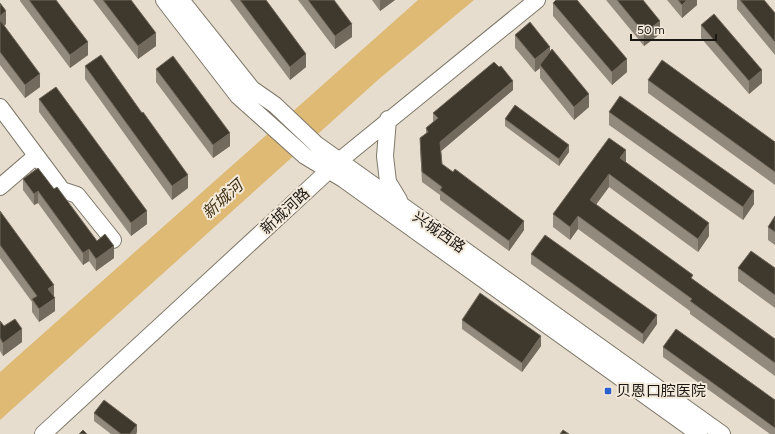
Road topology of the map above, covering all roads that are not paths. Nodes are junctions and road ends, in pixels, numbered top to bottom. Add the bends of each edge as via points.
1 (164, 0) edge
2 (182, 0) edge
3 (537, 0) edge
4 (0, 107) edge
5 (388, 120) junction
6 (36, 156) junction
7 (334, 165) junction
8 (0, 187) edge
9 (403, 206) junction
10 (113, 240) dead end
11 (43, 434) edge
12 (699, 434) edge
13 (722, 434) edge

1 - 7 street, 兴城西路 via 238,96 305,156
2 - 7 street, 兴城西路 via 252,89 282,112
3 - 5 street, 新城河路
4 - 6 street
5 - 7 street, 新城河路
5 - 9 street via 385,156 388,182
6 - 8 street
6 - 10 street via 62,190 77,195
7 - 9 street, 兴城西路
7 - 11 street, 新城河路
7 - 12 street, 兴城西路
9 - 13 street, 兴城西路

